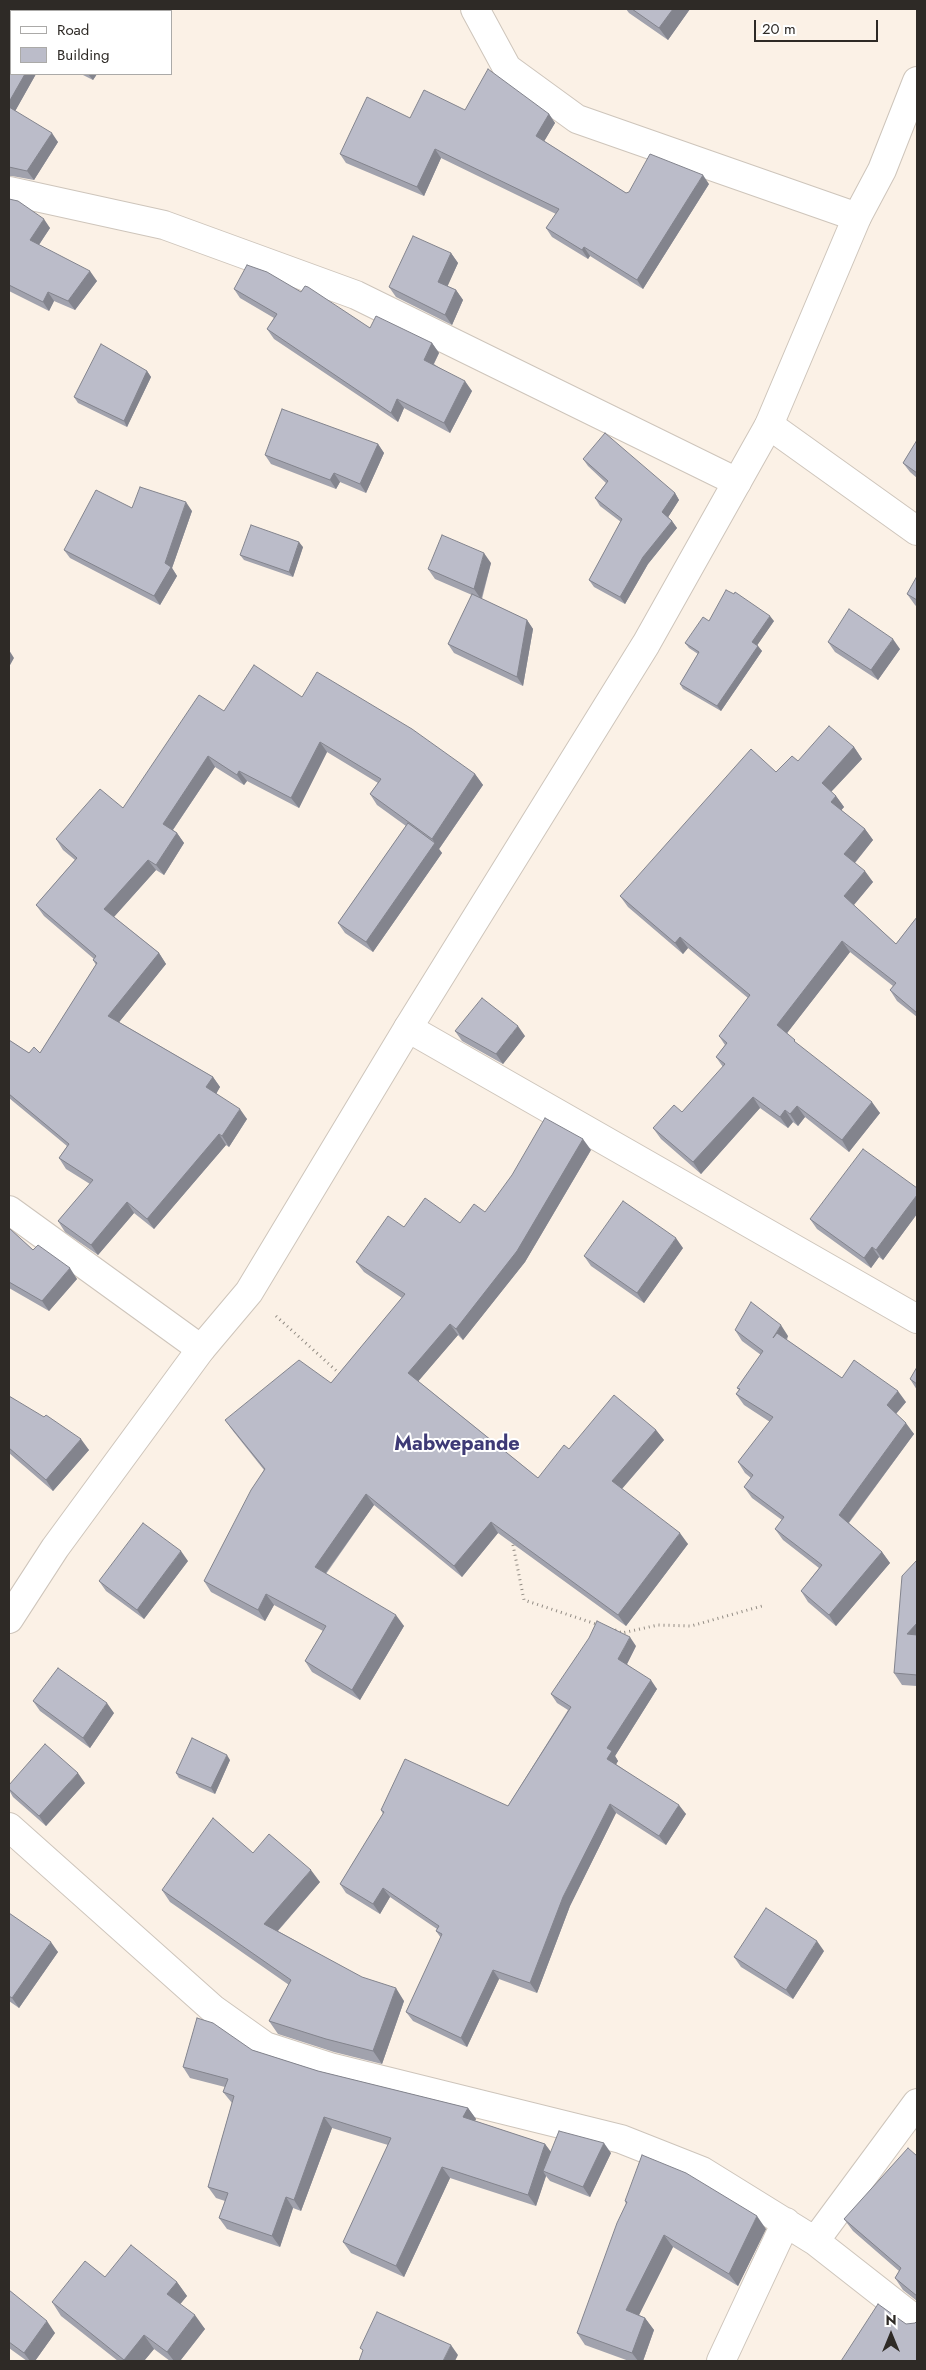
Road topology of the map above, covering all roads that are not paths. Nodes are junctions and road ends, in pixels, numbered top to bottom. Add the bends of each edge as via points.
1 (475, 9) edge
2 (917, 81) edge
3 (9, 191) edge
4 (857, 217) junction
5 (769, 425) junction
6 (737, 482) junction
7 (917, 531) edge
8 (408, 1028) junction
9 (9, 1210) edge
10 (917, 1319) edge
11 (201, 1348) junction
12 (9, 1619) edge
13 (9, 1827) edge
14 (917, 2103) edge
15 (786, 2222) junction
16 (815, 2241) junction
17 (917, 2321) edge
18 (721, 2361) edge

1 - 4 street via 506,68 576,119
2 - 4 street via 882,170
3 - 6 street via 164,225 356,295
4 - 5 street
5 - 6 street
5 - 7 street
6 - 8 street via 646,644
8 - 10 street
8 - 11 street via 249,1292
9 - 11 street
11 - 12 street via 55,1548
13 - 15 street via 213,2009 265,2046 330,2067 621,2139 702,2171
14 - 16 street
15 - 16 street
15 - 18 street
16 - 17 street

